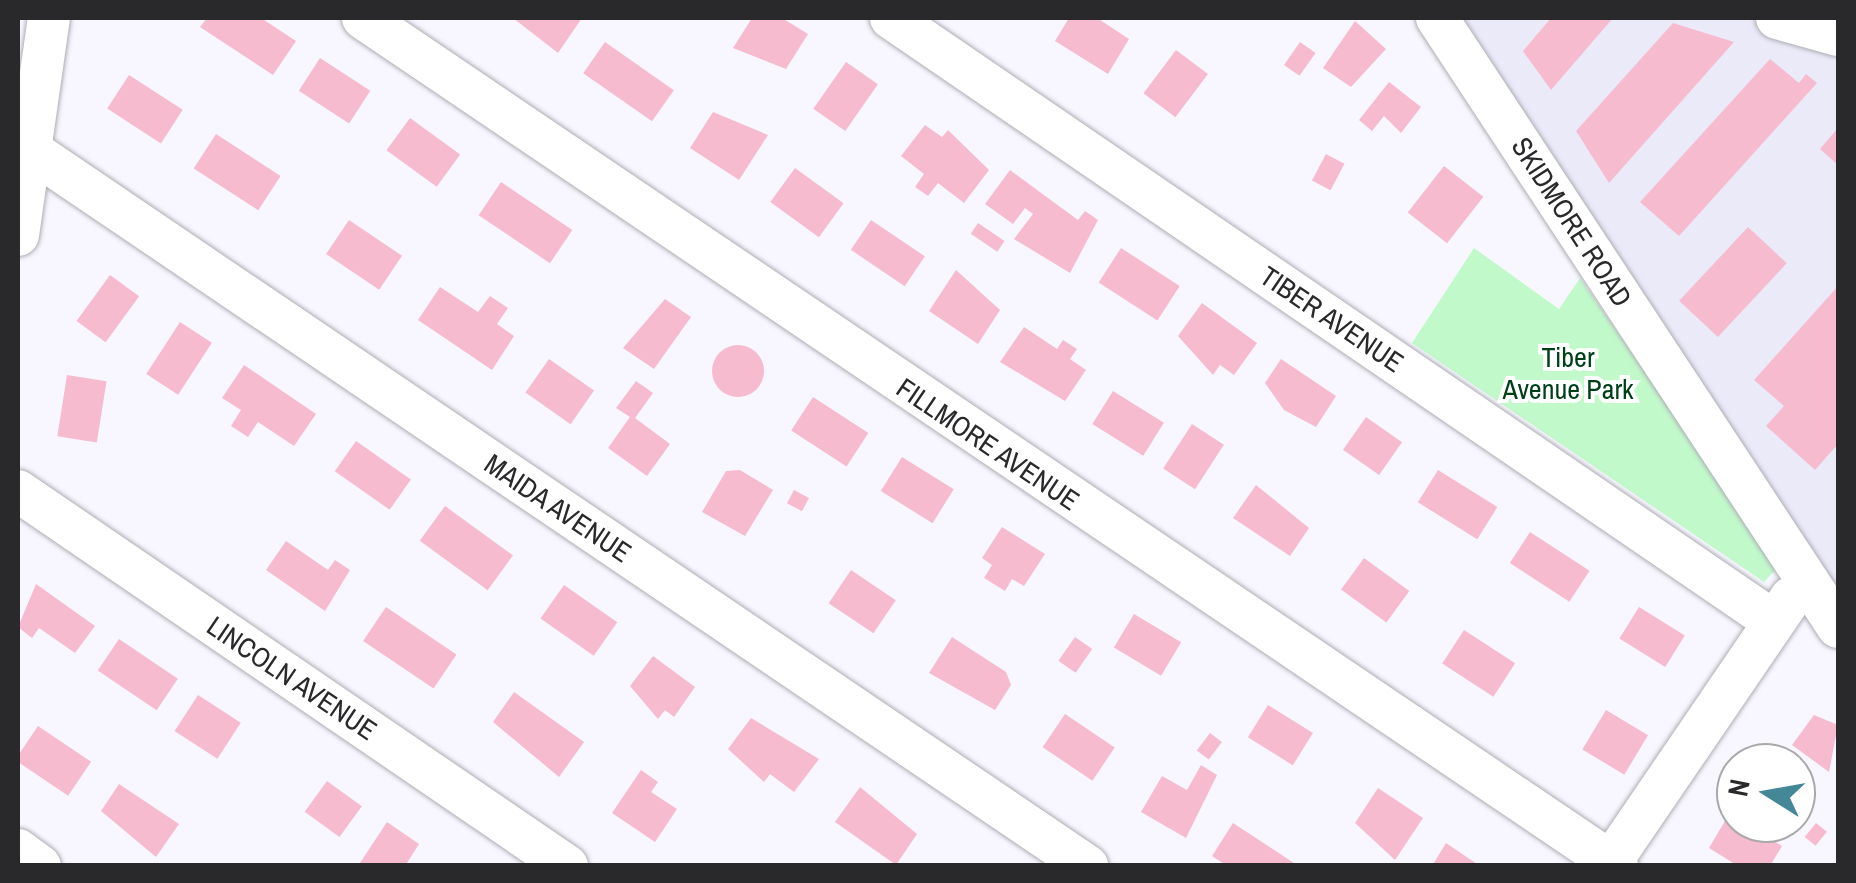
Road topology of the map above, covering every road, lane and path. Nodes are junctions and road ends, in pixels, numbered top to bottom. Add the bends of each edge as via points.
1 (49, 18) edge
2 (363, 18) edge
3 (891, 18) edge
4 (1438, 18) edge
5 (1777, 18) edge
6 (1838, 35) edge
7 (30, 150) junction
8 (18, 235) edge
9 (18, 491) edge
10 (1807, 578) junction
11 (1772, 620) junction
12 (1838, 627) edge
13 (18, 850) edge
14 (1612, 864) edge
15 (40, 866) edge
16 (567, 866) edge
17 (1087, 866) edge

1 - 7 street
2 - 14 street, FILLMORE AVENUE
3 - 11 street, TIBER AVENUE
4 - 10 street, SKIDMORE ROAD
5 - 6 street
7 - 8 street
7 - 17 street, MAIDA AVENUE
9 - 16 street, LINCOLN AVENUE
10 - 11 street
10 - 12 street, SKIDMORE ROAD
11 - 14 street
13 - 15 street

